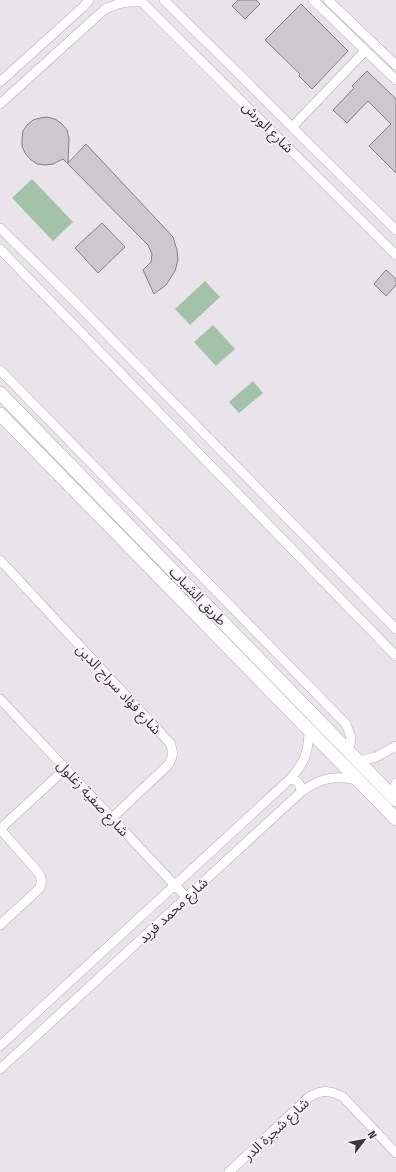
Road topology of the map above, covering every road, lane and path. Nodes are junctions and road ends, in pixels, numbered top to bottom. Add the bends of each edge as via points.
1 (89, 0) edge
2 (164, 0) edge
3 (312, 0) edge
4 (328, 0) edge
5 (141, 1) edge
6 (207, 43) junction
7 (365, 51) junction
8 (195, 55) junction
9 (396, 65) edge
10 (396, 80) edge
11 (0, 82) edge
12 (0, 104) edge
13 (292, 127) junction
14 (0, 228) edge
15 (396, 230) edge
16 (0, 250) edge
17 (396, 255) edge
18 (71, 298) junction
19 (60, 310) junction
20 (0, 370) edge
21 (0, 393) edge
22 (0, 414) edge
23 (192, 422) junction
24 (180, 434) junction
25 (248, 479) junction
26 (236, 491) junction
27 (0, 560) edge
28 (396, 629) edge
29 (396, 656) edge
30 (1, 704) edge
31 (309, 730) junction
32 (396, 746) edge
33 (349, 751) junction
34 (359, 761) junction
35 (65, 769) junction
36 (290, 779) junction
37 (357, 780) junction
38 (301, 792) junction
39 (394, 792) edge
40 (112, 818) junction
41 (396, 819) edge
42 (0, 829) edge
43 (175, 885) junction
44 (186, 897) junction
45 (0, 925) edge
46 (0, 1046) edge
47 (0, 1069) edge
48 (396, 1153) edge
49 (230, 1172) edge

1 - 11 street
2 - 6 street, شارع الورش
3 - 7 street
4 - 9 street
5 - 8 street, شارع الورش
5 - 12 street via 123,2 105,10
6 - 8 street
6 - 13 street, شارع الورش
7 - 10 street
7 - 13 street
8 - 17 street, شارع الورش
13 - 15 street, شارع الورش
14 - 18 street
16 - 19 street
18 - 19 street
18 - 23 street
19 - 24 street
20 - 33 street via 346,724 351,737
21 - 33 street, طريق الشباب
22 - 31 street, طريق الشباب
23 - 24 street
23 - 25 street
24 - 26 street
25 - 26 street
25 - 28 street
26 - 29 street
27 - 40 street, شارع فؤاد سراج الدين via 170,743 173,750 168,765
30 - 35 street, شارع صفية زغلول
31 - 36 street, شارع محمد فريد via 305,757
31 - 37 street, طريق الشباب
32 - 34 street via 376,757
33 - 34 street, طريق الشباب
34 - 39 street, طريق الشباب
35 - 40 street, شارع صفية زغلول
35 - 42 street
36 - 38 street via 299,783
36 - 43 street, شارع محمد فريد
37 - 38 street, شارع محمد فريد via 333,777 311,785
37 - 41 street, طريق الشباب
38 - 44 street, شارع محمد فريد
40 - 43 street, شارع صفية زغلول
42 - 45 street via 38,872 42,882 40,888
43 - 44 street, شارع صفية زغلول
43 - 46 street, شارع محمد فريد
44 - 47 street, شارع محمد فريد
48 - 49 street, شارع شجرة الدر via 343,1098 334,1093 324,1092 308,1098

